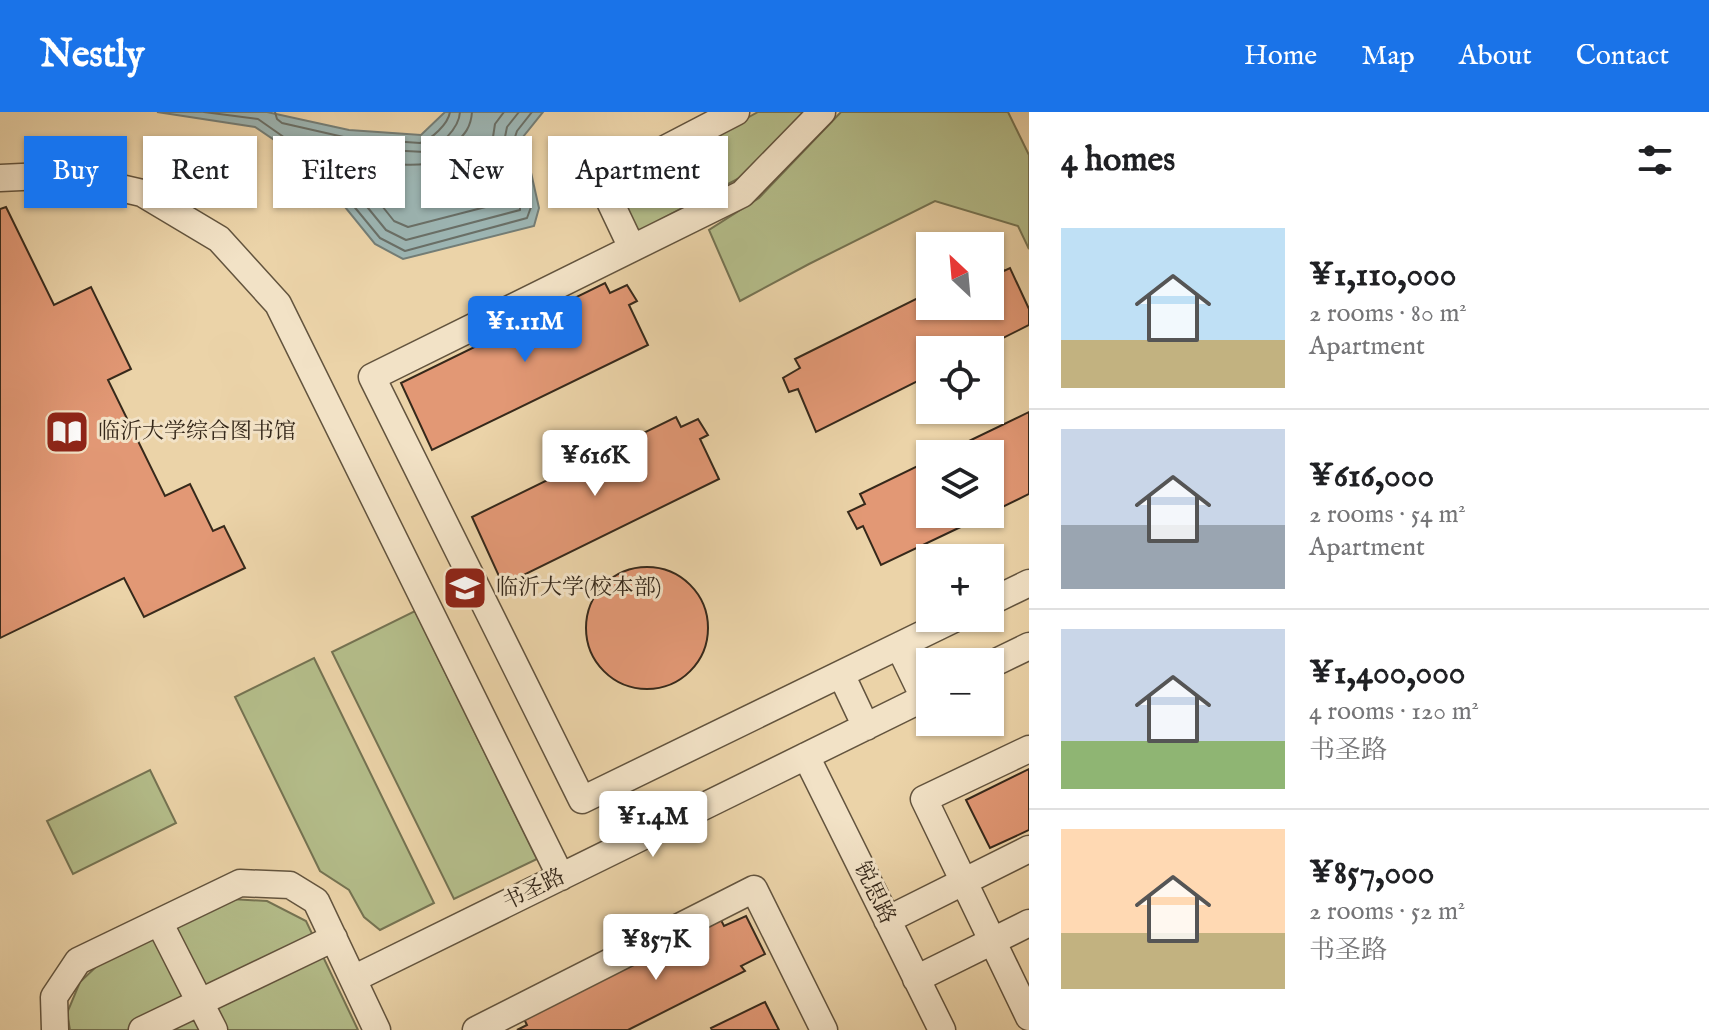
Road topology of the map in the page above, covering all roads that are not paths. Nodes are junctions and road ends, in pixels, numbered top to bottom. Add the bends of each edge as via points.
1 (736, 112) edge
2 (822, 112) edge
3 (0, 178) edge
4 (632, 248) junction
5 (1029, 583) edge
6 (1004, 595) edge
7 (928, 632) edge
8 (899, 646) junction
9 (1029, 646) edge
10 (1004, 658) edge
11 (841, 674) junction
12 (916, 676) edge
13 (916, 702) edge
14 (866, 727) junction
15 (1029, 749) edge
16 (806, 756) junction
17 (1029, 849) edge
18 (561, 877) junction
19 (963, 881) junction
20 (887, 920) junction
21 (159, 922) junction
22 (1029, 923) edge
23 (334, 938) junction
24 (992, 940) junction
25 (353, 979) junction
26 (916, 979) junction
27 (200, 1001) junction
28 (1029, 1017) edge
29 (55, 1030) edge
30 (142, 1030) edge
31 (214, 1030) edge
32 (377, 1030) edge
33 (476, 1030) edge
34 (824, 1030) edge
35 (942, 1030) edge

1 - 4 street via 607,179 604,189
2 - 4 street via 742,194
3 - 18 street via 64,175 142,193 219,239 278,304
4 - 11 street via 372,377 582,800
5 - 6 street
7 - 8 street
8 - 11 street
8 - 12 street
9 - 10 street
11 - 14 street
13 - 14 street, 书圣路
14 - 16 street, 书圣路
15 - 19 street via 924,799
16 - 18 street, 书圣路
16 - 20 street, 锐思路
17 - 19 street
18 - 25 street, 书圣路
19 - 20 street
19 - 24 street
20 - 26 street, 锐思路
21 - 23 street via 240,883 290,885 316,901
21 - 27 street
21 - 29 street via 78,961 54,997
22 - 24 street
23 - 25 street
23 - 27 street
24 - 26 street
24 - 28 street
25 - 32 street
26 - 35 street, 锐思路
27 - 30 street
27 - 31 street
33 - 34 street via 754,889

